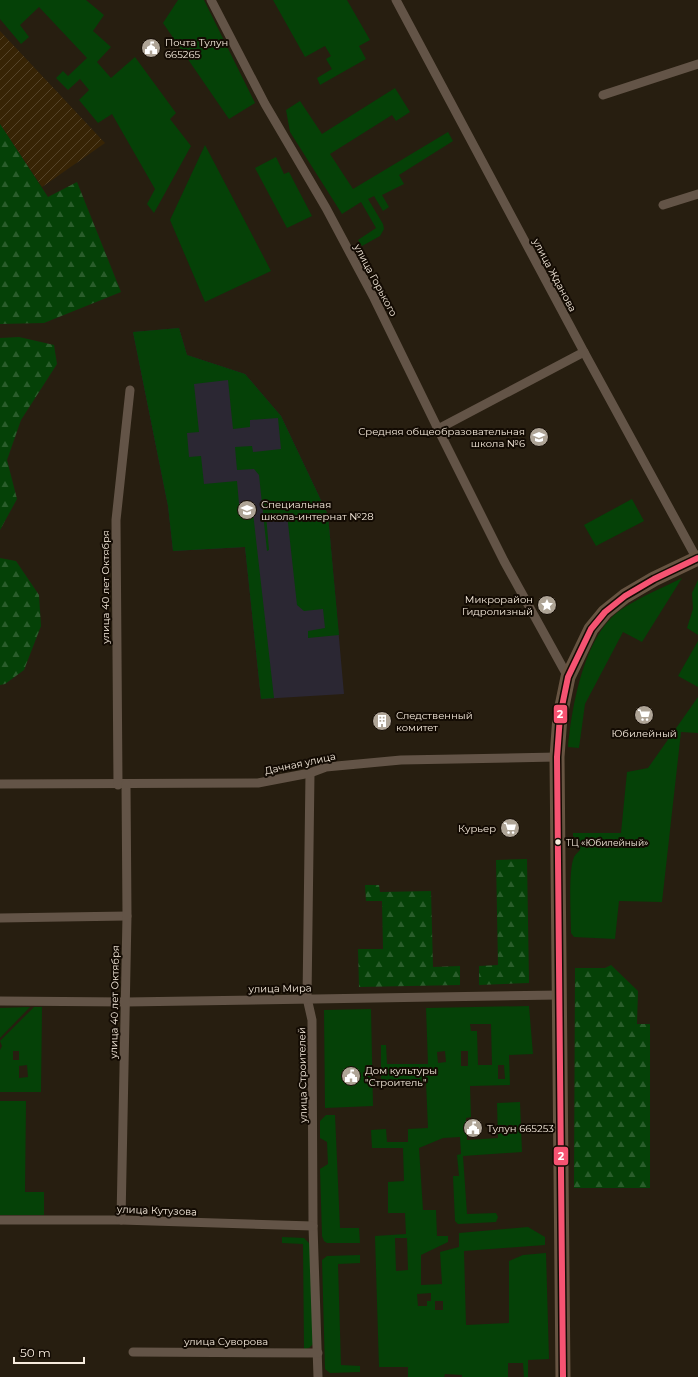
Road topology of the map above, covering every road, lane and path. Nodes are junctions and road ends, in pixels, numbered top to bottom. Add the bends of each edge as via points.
1 (211, 0) edge
2 (396, 0) edge
3 (698, 64) edge
4 (603, 95) dead end
5 (698, 194) edge
6 (663, 205) dead end
7 (584, 352) junction
8 (130, 390) dead end
9 (438, 429) junction
10 (697, 558) edge
11 (568, 677) junction
12 (557, 757) junction
13 (310, 772) junction
14 (0, 784) edge
15 (122, 784) junction
16 (127, 916) junction
17 (0, 918) edge
18 (560, 995) junction
19 (306, 998) junction
20 (0, 1001) edge
21 (126, 1002) junction
22 (0, 1220) edge
23 (121, 1220) junction
24 (313, 1226) junction
25 (133, 1352) dead end
26 (318, 1353) junction
27 (318, 1377) edge
28 (563, 1377) edge

1 - 9 street, улица Горького via 265,104 326,208 374,298
2 - 7 street, улица Жданова
3 - 4 street
5 - 6 street
7 - 9 street
7 - 10 street, улица Жданова
8 - 15 street, улица 40 лет Октября via 116,520
9 - 11 street, улица Горького via 504,561
10 - 11 highway via 638,588 605,612 591,629
11 - 12 highway via 560,716
12 - 13 street, Дачная улица via 394,761 326,767
12 - 18 highway
13 - 15 street, Дачная улица via 258,783
13 - 19 street, улица Строителей
14 - 15 street, Дачная улица
15 - 16 street, улица 40 лет Октября
16 - 17 street
16 - 21 street, улица 40 лет Октября
18 - 19 street, улица Мира
18 - 28 highway
19 - 21 street, улица Мира
19 - 24 street, улица Строителей via 312,1020
20 - 21 street, улица Мира
21 - 23 street, улица 40 лет Октября
22 - 23 street, улица Кутузова
23 - 24 street, улица Кутузова
24 - 26 street, улица Строителей
25 - 26 street, улица Суворова
26 - 27 street, улица Строителей

